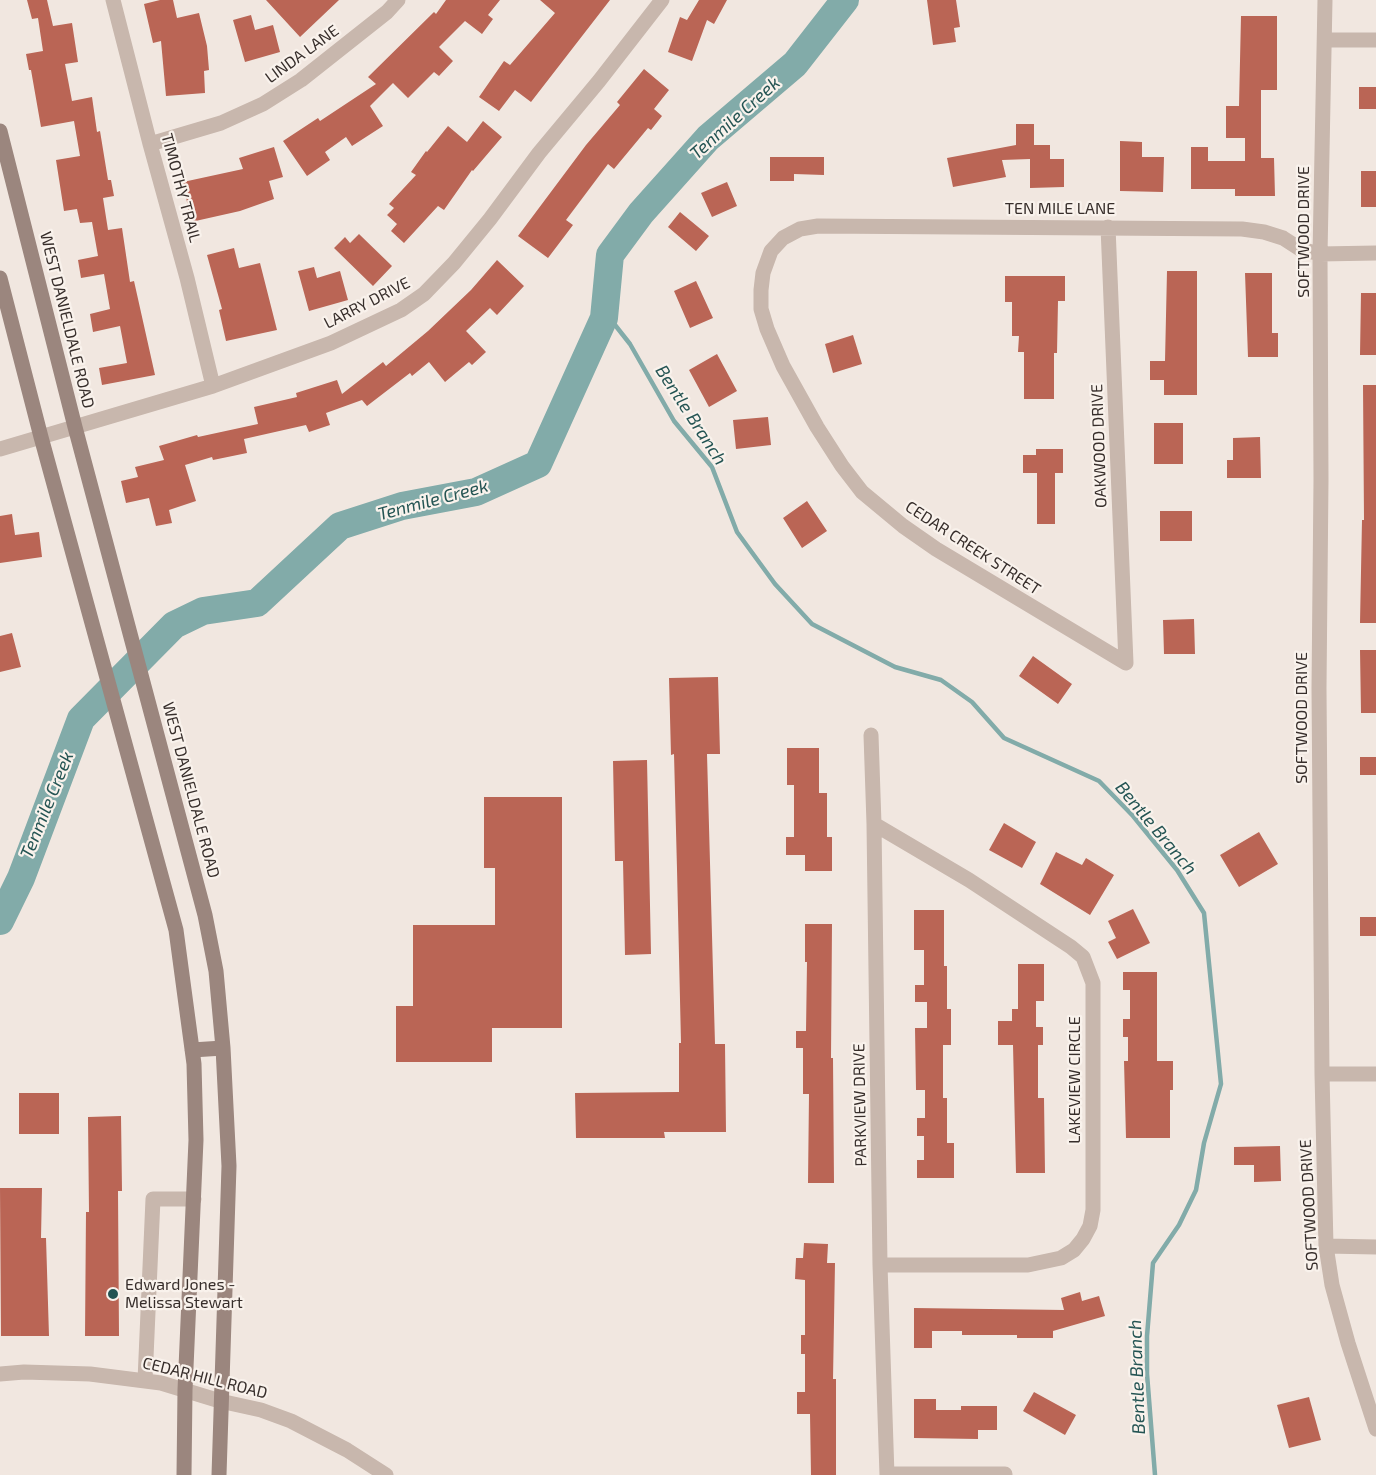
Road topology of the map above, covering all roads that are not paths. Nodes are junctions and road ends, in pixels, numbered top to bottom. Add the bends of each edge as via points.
1 (113, 0) edge
2 (398, 0) edge
3 (662, 0) edge
4 (1325, 0) edge
5 (1325, 40) junction
6 (1376, 40) edge
7 (0, 131) edge
8 (150, 144) junction
9 (1108, 227) junction
10 (1376, 253) edge
11 (1320, 254) junction
12 (763, 273) joint
13 (0, 278) edge
14 (213, 386) junction
15 (75, 427) junction
16 (41, 437) junction
17 (0, 449) edge
18 (1126, 663) joint
19 (871, 735) dead end
20 (874, 824) junction
21 (223, 1048) junction
22 (192, 1050) junction
23 (1322, 1074) junction
24 (1376, 1074) edge
25 (194, 1199) junction
26 (1326, 1246) junction
27 (1376, 1247) edge
28 (880, 1265) junction
29 (0, 1374) edge
30 (145, 1380) junction
31 (185, 1390) junction
32 (220, 1401) junction
33 (1376, 1429) edge
34 (887, 1474) edge
35 (1005, 1474) edge
36 (184, 1475) edge
37 (219, 1475) edge
38 (386, 1475) edge

1 - 8 street, TIMOTHY TRAIL
2 - 8 street, LINDA LANE via 310,74 263,104 221,123
3 - 14 street, LARRY DRIVE via 490,219 424,294 401,310 341,338
4 - 5 street, SOFTWOOD DRIVE
5 - 6 street
5 - 11 street, SOFTWOOD DRIVE
7 - 15 main road, WEST DANIELDALE ROAD
8 - 14 street, TIMOTHY TRAIL
9 - 11 street, TEN MILE LANE via 1242,229 1274,235 1300,249
9 - 12 street, TEN MILE LANE via 818,226 783,238 771,251
9 - 18 street, OAKWOOD DRIVE
10 - 11 street, TEN MILE LANE
11 - 23 street, SOFTWOOD DRIVE
12 - 18 street, CEDAR CREEK STREET via 761,309 783,366 817,427 862,492 936,549
13 - 16 main road
14 - 15 street, LARRY DRIVE
15 - 16 street, LARRY DRIVE
15 - 21 main road, WEST DANIELDALE ROAD via 206,915
16 - 17 street, LARRY DRIVE
16 - 22 main road via 176,930
19 - 20 street, PARKVIEW DRIVE
20 - 28 street, PARKVIEW DRIVE
20 - 28 street, LAKEVIEW CIRCLE via 1071,947 1083,957 1093,983 1093,1210 1083,1239 1061,1258 1028,1265
21 - 22 main road
21 - 32 main road, WEST DANIELDALE ROAD via 229,1166
22 - 25 main road
23 - 24 street
23 - 26 street, SOFTWOOD DRIVE
25 - 30 street via 153,1199
25 - 31 main road
26 - 27 street
26 - 33 street, SOFTWOOD DRIVE via 1332,1285
28 - 34 street, PARKVIEW DRIVE
29 - 30 street, CEDAR HILL ROAD via 66,1372
30 - 31 street, CEDAR HILL ROAD
31 - 32 street, CEDAR HILL ROAD
31 - 36 main road
32 - 37 main road, WEST DANIELDALE ROAD
32 - 38 street, CEDAR HILL ROAD via 291,1421
34 - 35 street

